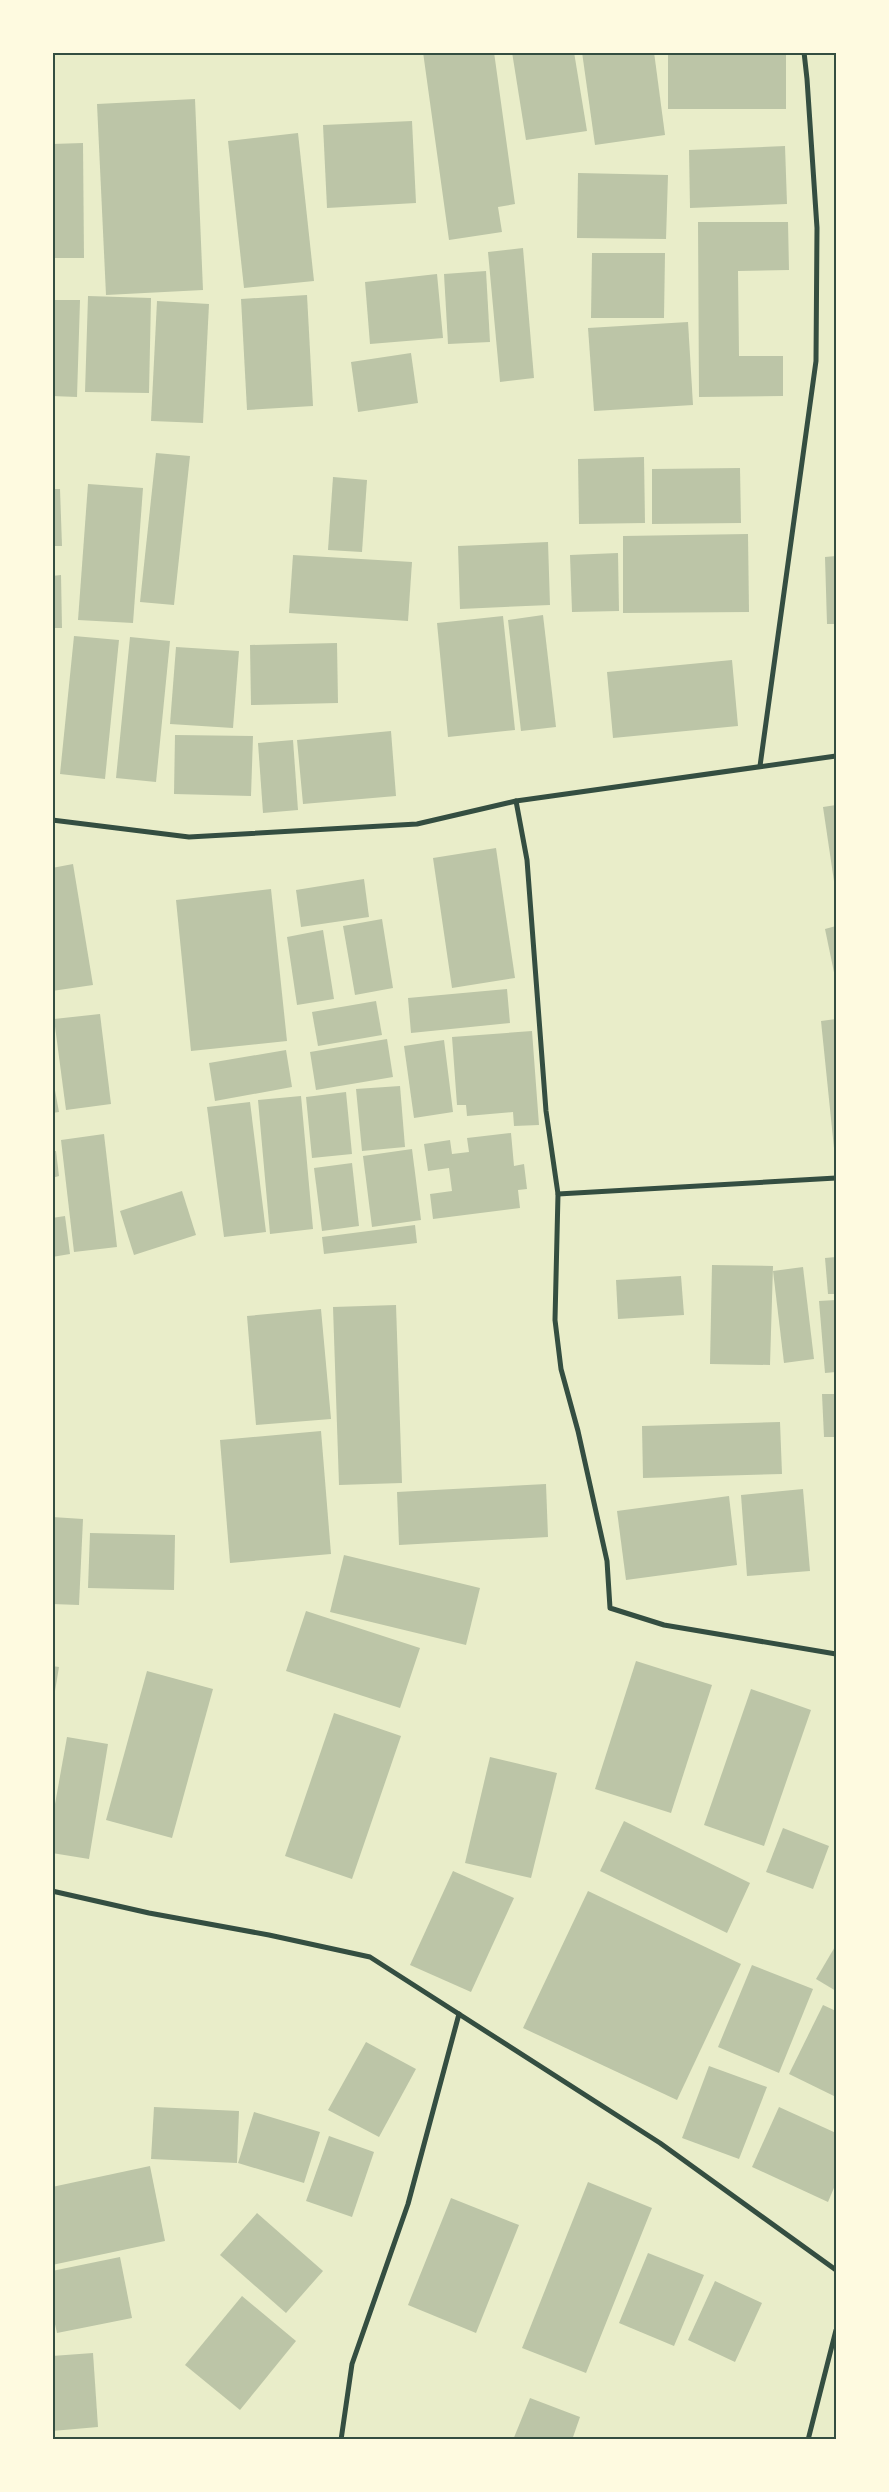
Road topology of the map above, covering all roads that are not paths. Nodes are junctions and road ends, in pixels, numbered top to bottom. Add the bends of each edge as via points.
1 (804, 52) edge
2 (836, 756) edge
3 (760, 766) junction
4 (516, 801) junction
5 (52, 820) edge
6 (836, 1178) edge
7 (558, 1194) junction
8 (836, 1654) edge
9 (52, 1891) edge
10 (459, 2014) junction
11 (836, 2270) edge
12 (836, 2330) edge
13 (341, 2440) edge
14 (808, 2440) edge

1 - 3 street via 817,228 816,361
2 - 3 street
3 - 4 street
4 - 5 street via 417,824 189,837
4 - 7 street via 527,860 546,1111
6 - 7 street
7 - 8 street via 555,1320 561,1369 606,1561 610,1608 664,1626
9 - 10 street via 370,1957
10 - 11 street via 660,2143
10 - 13 street via 408,2204 352,2364
12 - 14 street

